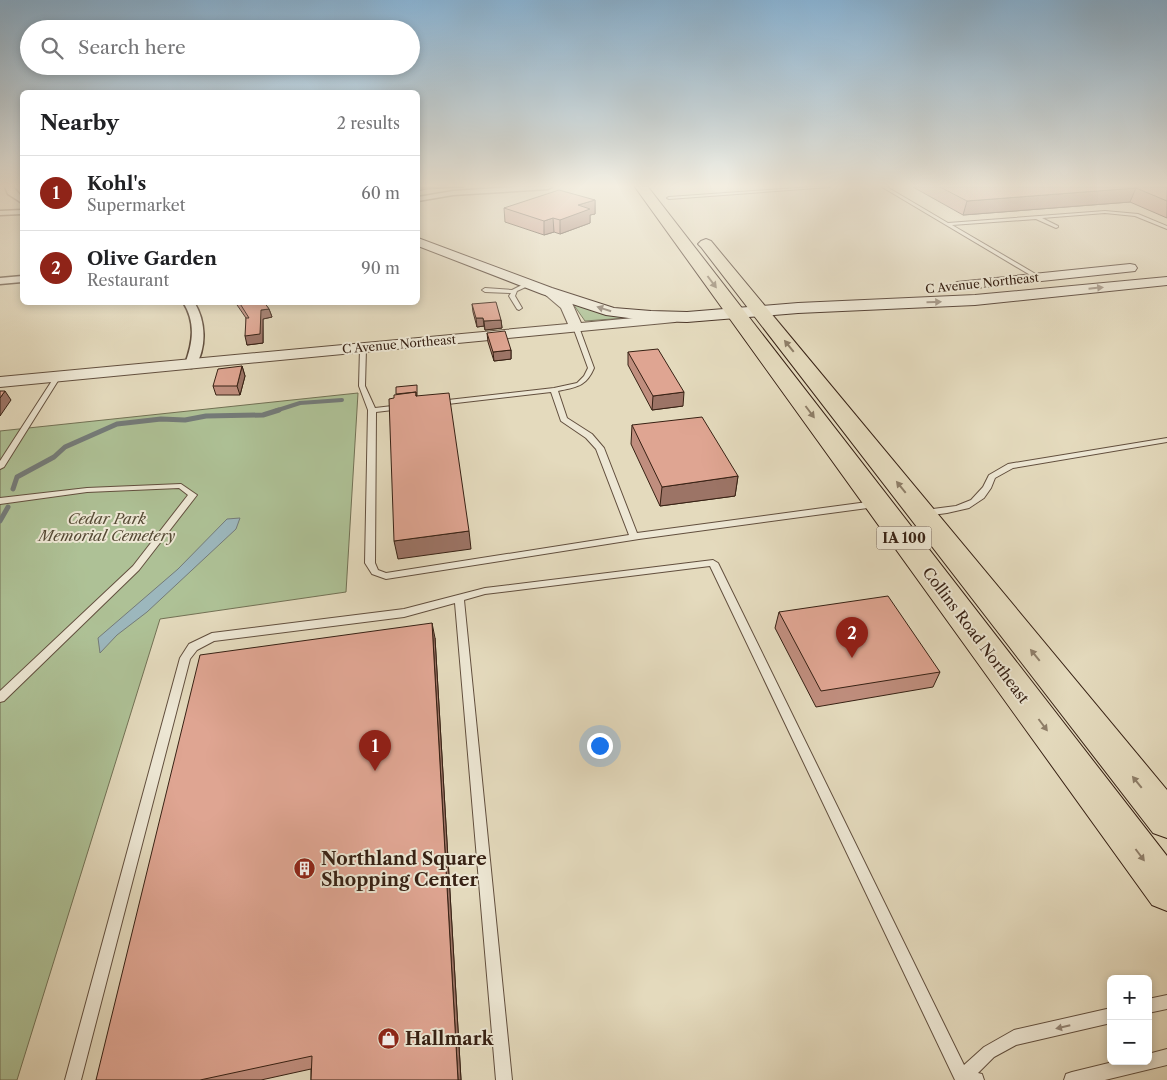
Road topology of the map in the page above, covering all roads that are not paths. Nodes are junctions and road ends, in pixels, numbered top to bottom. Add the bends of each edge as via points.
1 (684, 237) edge
2 (700, 237) edge
3 (971, 237) edge
4 (420, 243) edge
5 (1148, 267) dead end
6 (1037, 277) junction
7 (20, 279) edge
8 (0, 281) edge
9 (1167, 281) edge
10 (528, 284) junction
11 (485, 290) dead end
12 (546, 291) junction
13 (514, 292) junction
14 (190, 305) edge
15 (519, 308) dead end
16 (798, 308) junction
17 (748, 312) junction
18 (687, 317) junction
19 (576, 327) junction
20 (363, 348) junction
21 (191, 364) junction
22 (58, 376) junction
23 (0, 382) edge
24 (554, 390) junction
25 (429, 404) edge
26 (410, 406) edge
27 (372, 410) junction
28 (1167, 440) edge
29 (0, 467) edge
30 (0, 501) edge
31 (878, 503) junction
32 (922, 514) junction
33 (634, 537) junction
34 (458, 598) junction
35 (0, 698) edge
36 (1167, 820) edge
37 (1167, 890) edge
38 (1167, 1002) edge
39 (1152, 1005) edge
40 (1107, 1016) edge
41 (1167, 1057) edge
42 (967, 1079) edge
43 (73, 1080) edge
44 (504, 1080) edge
45 (1072, 1080) edge

1 -> 17 highway, Collins Road Northeast / IA 100
2 - 17 highway, Collins Road Northeast / IA 100
3 - 6 lane
4 - 10 main road
5 - 6 main road, C Avenue Northeast
6 - 16 main road, C Avenue Northeast
7 - 8 street
16 -> 9 main road, C Avenue Northeast via 982,299
10 - 12 main road
10 - 13 lane
11 - 13 lane
18 -> 12 main road via 612,312
12 - 19 street via 567,306
13 - 15 lane via 512,296
14 - 21 street via 199,335
16 - 17 main road, C Avenue Northeast
17 - 18 main road, C Avenue Northeast
17 -> 31 highway, Collins Road Northeast / IA 100
32 -> 17 highway, Collins Road Northeast / IA 100
18 - 19 street, C Avenue Northeast
19 - 20 street, C Avenue Northeast
19 - 24 lane via 591,368 579,384
20 - 21 street, C Avenue Northeast
20 - 27 lane via 362,386
21 - 22 street, C Avenue Northeast
22 - 23 street, C Avenue Northeast
22 - 29 lane
24 - 25 lane
24 - 33 lane via 564,419 600,448
26 - 27 lane
27 - 33 lane via 370,563 375,572 386,576
28 - 32 lane via 1011,466 992,476 986,491 974,503
30 - 35 lane via 87,490 181,486 193,495 136,568
31 - 33 lane
31 -> 37 highway, Collins Road Northeast / IA 100
36 -> 32 highway, Collins Road Northeast / IA 100
34 - 42 lane via 485,591 713,563
34 - 43 lane via 404,613 212,637 193,647 185,658
34 - 44 lane
38 - 39 lane
40 -> 42 lane via 1014,1038 989,1052
41 - 45 lane

